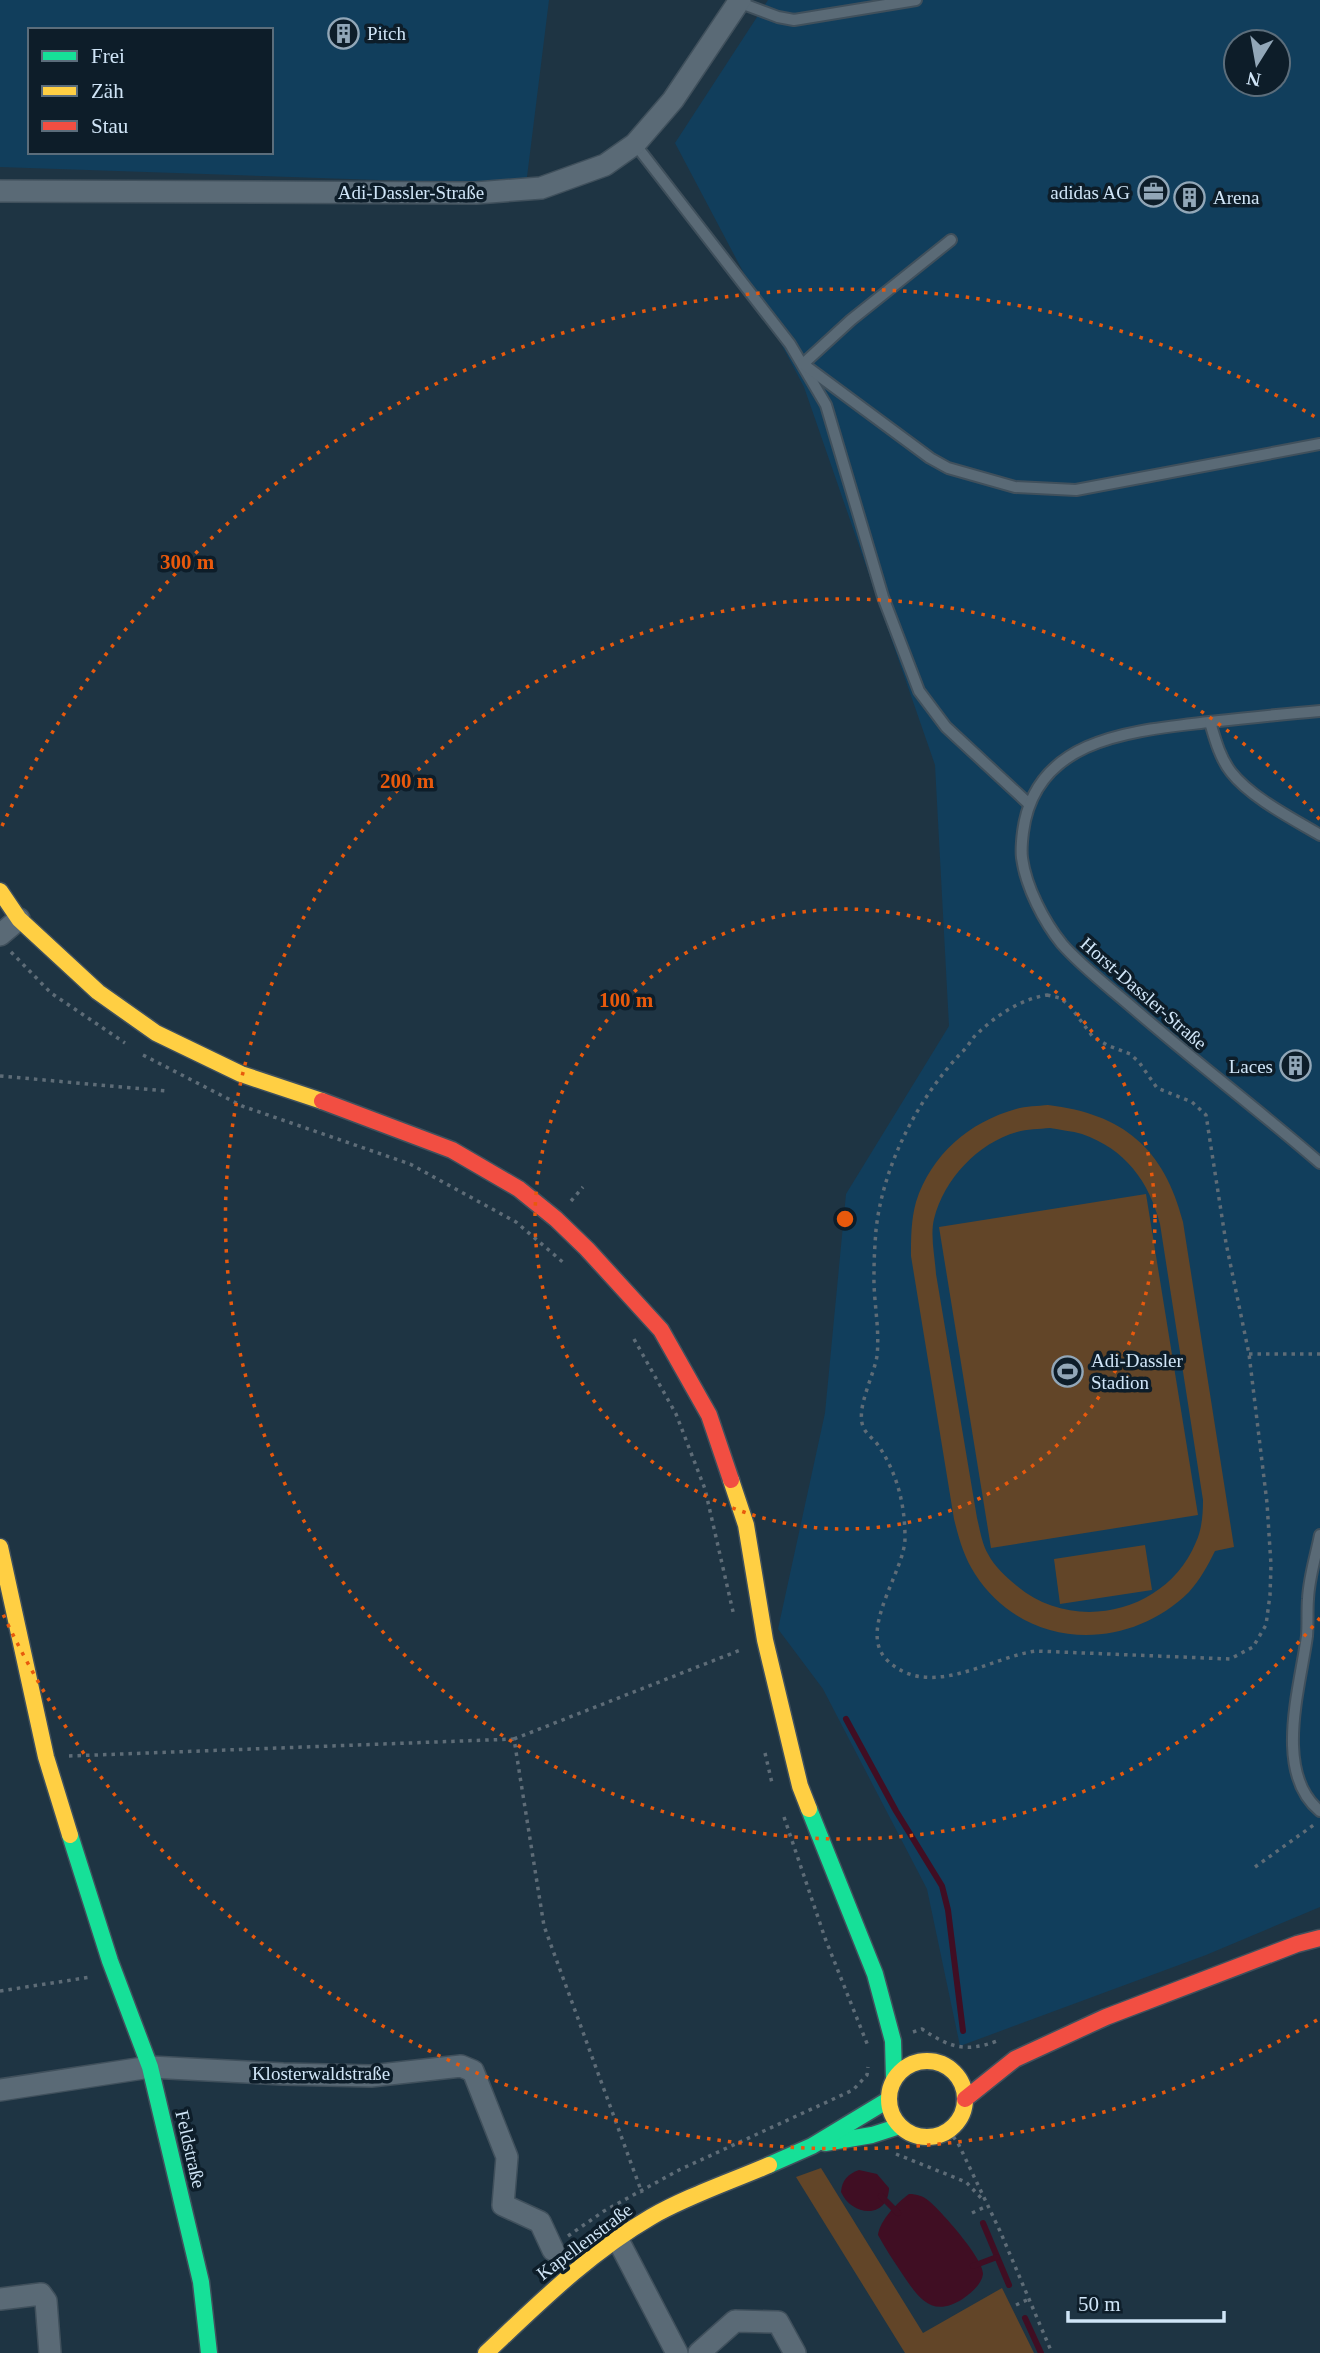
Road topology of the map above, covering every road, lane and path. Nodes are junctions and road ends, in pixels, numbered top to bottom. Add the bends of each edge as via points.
1 (916, 0) edge
2 (739, 1) edge
3 (635, 144) junction
4 (0, 191) edge
5 (951, 240) dead end
6 (803, 364) junction
7 (1320, 444) edge
8 (1320, 711) edge
9 (1210, 722) junction
10 (1028, 804) junction
11 (1320, 835) edge
12 (0, 891) edge
13 (19, 919) junction
14 (2, 940) edge
15 (125, 1044) dead end
16 (136, 1051) dead end
17 (0, 1076) edge
18 (166, 1091) dead end
19 (1320, 1163) edge
20 (567, 1266) dead end
21 (630, 1333) dead end
22 (1250, 1354) junction
23 (1320, 1354) edge
24 (1320, 1535) edge
25 (0, 1547) edge
26 (735, 1619) dead end
27 (1320, 1631) edge
28 (1307, 1632) junction
29 (740, 1639) dead end
30 (765, 1640) junction
31 (742, 1649) junction
32 (514, 1739) junction
33 (764, 1750) dead end
34 (46, 1757) junction
35 (774, 1788) dead end
36 (1320, 1811) edge
37 (783, 1813) dead end
38 (1320, 1821) edge
39 (1255, 1867) dead end
40 (1320, 1938) edge
41 (112, 1967) junction
42 (875, 1974) junction
43 (0, 1991) edge
44 (903, 2021) dead end
45 (918, 2042) dead end
46 (869, 2049) dead end
47 (1015, 2059) junction
48 (870, 2061) dead end
49 (933, 2061) junction
50 (150, 2067) junction
51 (964, 2067) junction
52 (894, 2078) junction
53 (0, 2090) edge
54 (853, 2090) junction
55 (965, 2099) junction
56 (888, 2100) junction
57 (862, 2114) junction
58 (900, 2126) junction
59 (948, 2130) junction
60 (872, 2135) junction
61 (812, 2146) junction
62 (641, 2192) junction
63 (988, 2206) junction
64 (972, 2213) dead end
65 (654, 2215) junction
66 (617, 2238) junction
67 (553, 2250) joint
68 (0, 2298) edge
69 (1029, 2299) junction
70 (1016, 2305) dead end
71 (50, 2353) edge
72 (209, 2353) edge
73 (486, 2353) edge
74 (677, 2353) edge
75 (699, 2353) edge
76 (795, 2353) edge
77 (1052, 2353) edge

1 - 2 lane, Adi-Dassler-Straße via 794,20
2 - 3 street, Adi-Dassler-Straße via 673,100
3 - 4 street, Adi-Dassler-Straße via 605,165 576,177 511,192
3 - 6 lane
5 - 6 lane
6 - 7 lane via 930,458 948,468 1015,487 1076,490
6 - 10 lane via 826,405 883,597 919,691 946,727
8 - 9 lane, Horst-Dassler-Straße
9 - 10 lane, Horst-Dassler-Straße via 1153,728 1084,747 1050,771
9 - 11 lane via 1231,772 1261,798
10 - 19 lane, Horst-Dassler-Straße via 1022,859 1038,906 1064,945 1184,1052
12 - 13 street
13 - 14 street
13 - 30 street via 97,992 156,1033 241,1074 452,1150 519,1189 556,1219 661,1330 709,1415 746,1525
14 - 15 path via 51,993
16 - 20 path via 242,1106 410,1164 516,1222
17 - 18 path
21 - 26 path via 676,1414 705,1489
22 - 22 path via 1226,1243 1206,1115 1192,1102 1157,1088 1139,1062 1093,1037 1059,998 1031,997 978,1032 916,1113 896,1158 876,1229 877,1357 862,1423 898,1482 905,1542 879,1623 880,1647 886,1659 924,1678 973,1671 1036,1651 1230,1658 1253,1647 1266,1625 1271,1565
22 - 23 path
24 - 28 lane via 1308,1597
25 - 34 street, Feldstraße
27 - 28 lane
28 - 36 lane via 1292,1738 1298,1781 1309,1802
29 - 31 path
30 - 31 path
30 - 42 street via 800,1786
31 - 32 path
32 - 34 path
32 - 62 path via 544,1926
33 - 35 path
34 - 41 street, Feldstraße
37 - 46 path
38 - 39 path
40 - 47 street via 1131,2006
41 - 43 path
41 - 50 street, Feldstraße
42 - 44 street
42 - 52 street via 893,2041
45 - 49 street
47 - 51 street
47 - 55 street
48 - 54 path via 867,2075
49 - 51 street
49 - 52 street via 911,2064
50 - 53 street, Klosterwaldstraße
50 - 67 street, Klosterwaldstraße via 371,2076 461,2066 473,2071 508,2157 503,2205 540,2222
50 - 72 street, Feldstraße via 201,2282
51 - 55 street via 959,2078
52 - 56 street
54 - 57 path
54 - 62 path
55 - 59 street via 957,2122
56 - 57 street
56 - 58 street
57 - 61 street
58 - 59 street via 923,2137
58 - 60 street
59 - 63 path
60 - 61 street
60 - 63 path via 880,2150 966,2182
61 - 65 street, Kapellenstraße
62 - 65 path
62 - 67 path via 604,2211
63 - 64 path
63 - 69 path
65 - 66 street, Kapellenstraße
66 - 73 street, Kapellenstraße via 564,2279
66 - 74 street
68 - 71 street via 41,2294 46,2301
69 - 70 path
69 - 77 path
75 - 76 street via 736,2322 778,2322

